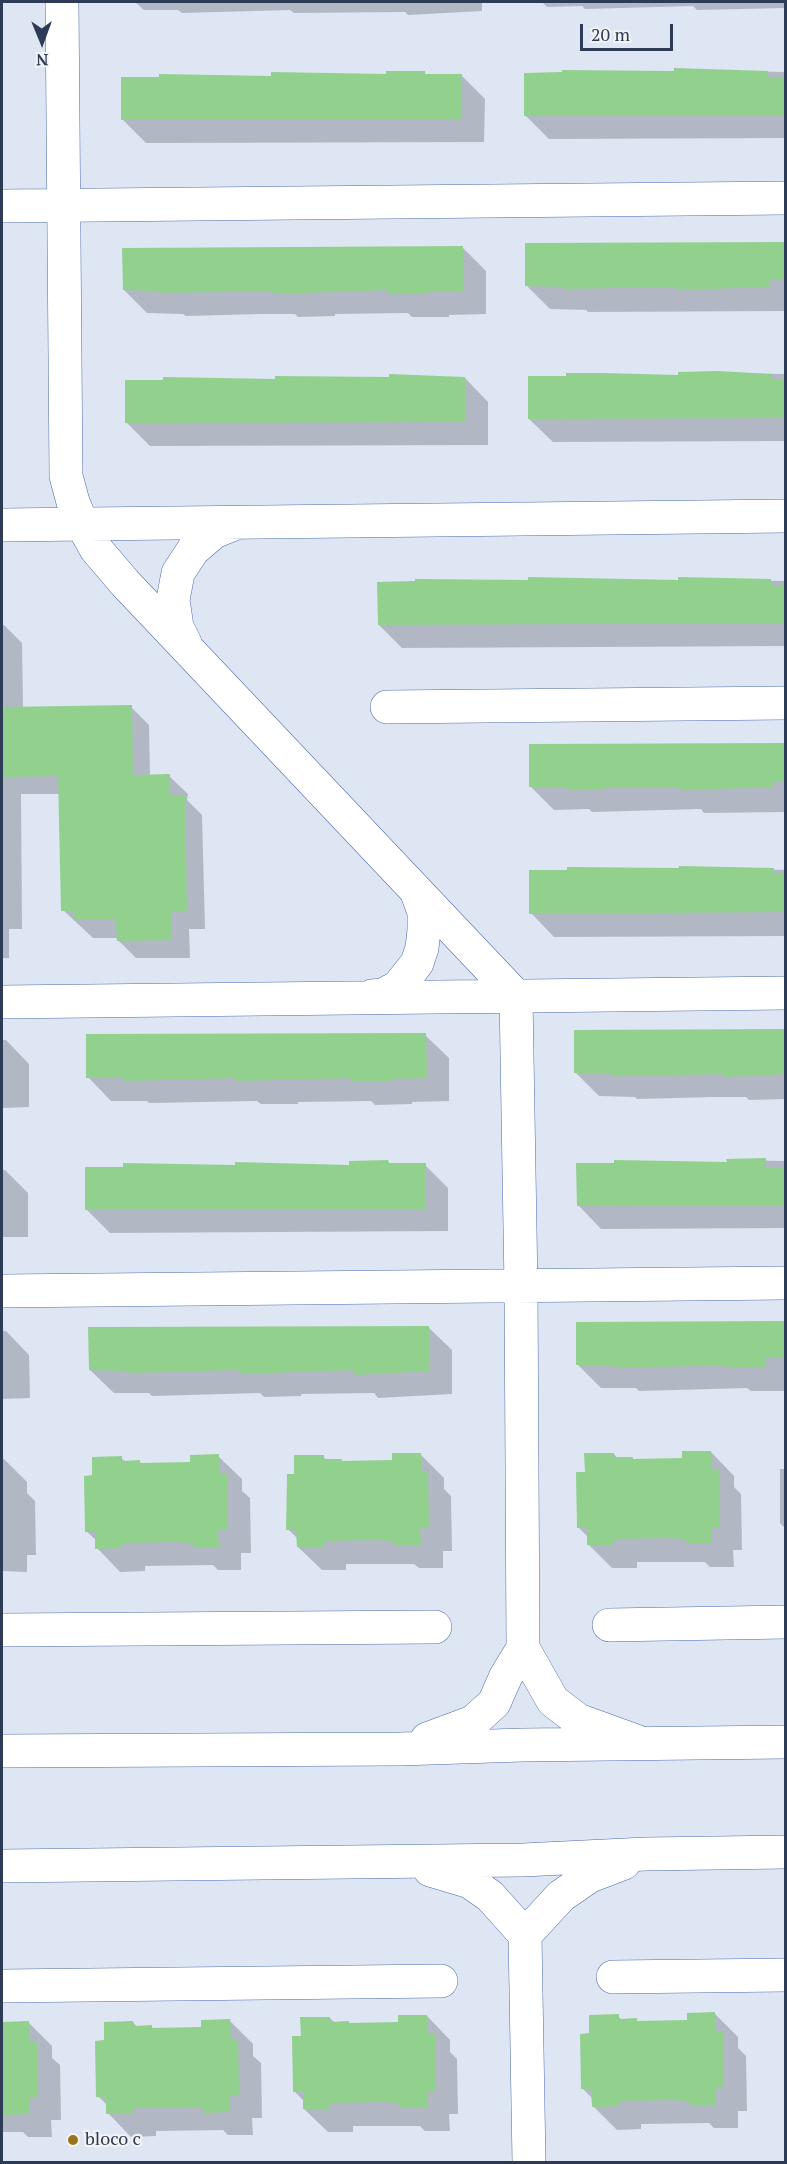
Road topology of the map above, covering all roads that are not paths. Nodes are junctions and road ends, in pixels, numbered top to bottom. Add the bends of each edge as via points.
1 (62, 2) edge
2 (786, 198) edge
3 (2, 206) edge
4 (63, 206) junction
5 (786, 516) edge
6 (238, 523) junction
7 (82, 524) junction
8 (2, 525) edge
9 (190, 652) junction
10 (786, 703) edge
11 (387, 707) dead end
12 (417, 893) junction
13 (786, 993) edge
14 (516, 996) junction
15 (366, 997) junction
16 (2, 1002) edge
17 (786, 1283) edge
18 (521, 1287) junction
19 (2, 1291) edge
20 (786, 1623) edge
21 (609, 1625) dead end
22 (435, 1627) dead end
23 (2, 1630) edge
24 (523, 1648) junction
25 (786, 1742) edge
26 (644, 1744) junction
27 (400, 1749) junction
28 (2, 1751) edge
29 (786, 1852) edge
30 (646, 1854) junction
31 (403, 1862) junction
32 (2, 1866) edge
33 (525, 1935) junction
34 (786, 1975) edge
35 (613, 1977) dead end
36 (441, 1981) dead end
37 (2, 1986) edge
38 (530, 2163) edge

1 - 4 street
2 - 4 street
3 - 4 street
4 - 7 street via 66,476
5 - 6 street
6 - 7 street
6 - 9 street via 214,532 193,550 178,573 173,600 177,627
7 - 8 street
7 - 9 street via 108,564
9 - 12 street
10 - 11 street
12 - 14 street
12 - 15 street via 424,912 417,963 398,987
13 - 14 street
14 - 15 street
14 - 18 street
15 - 16 street
17 - 18 street
18 - 19 street
18 - 24 street
20 - 21 street
22 - 23 street
24 - 26 street via 553,1701 578,1720
24 - 27 street via 494,1703 473,1722
25 - 26 street
26 - 27 street
27 - 28 street
29 - 30 street
30 - 31 street
30 - 33 street via 590,1876 561,1896
31 - 32 street
31 - 33 street via 470,1882 490,1896
33 - 38 street
34 - 35 street
36 - 37 street

